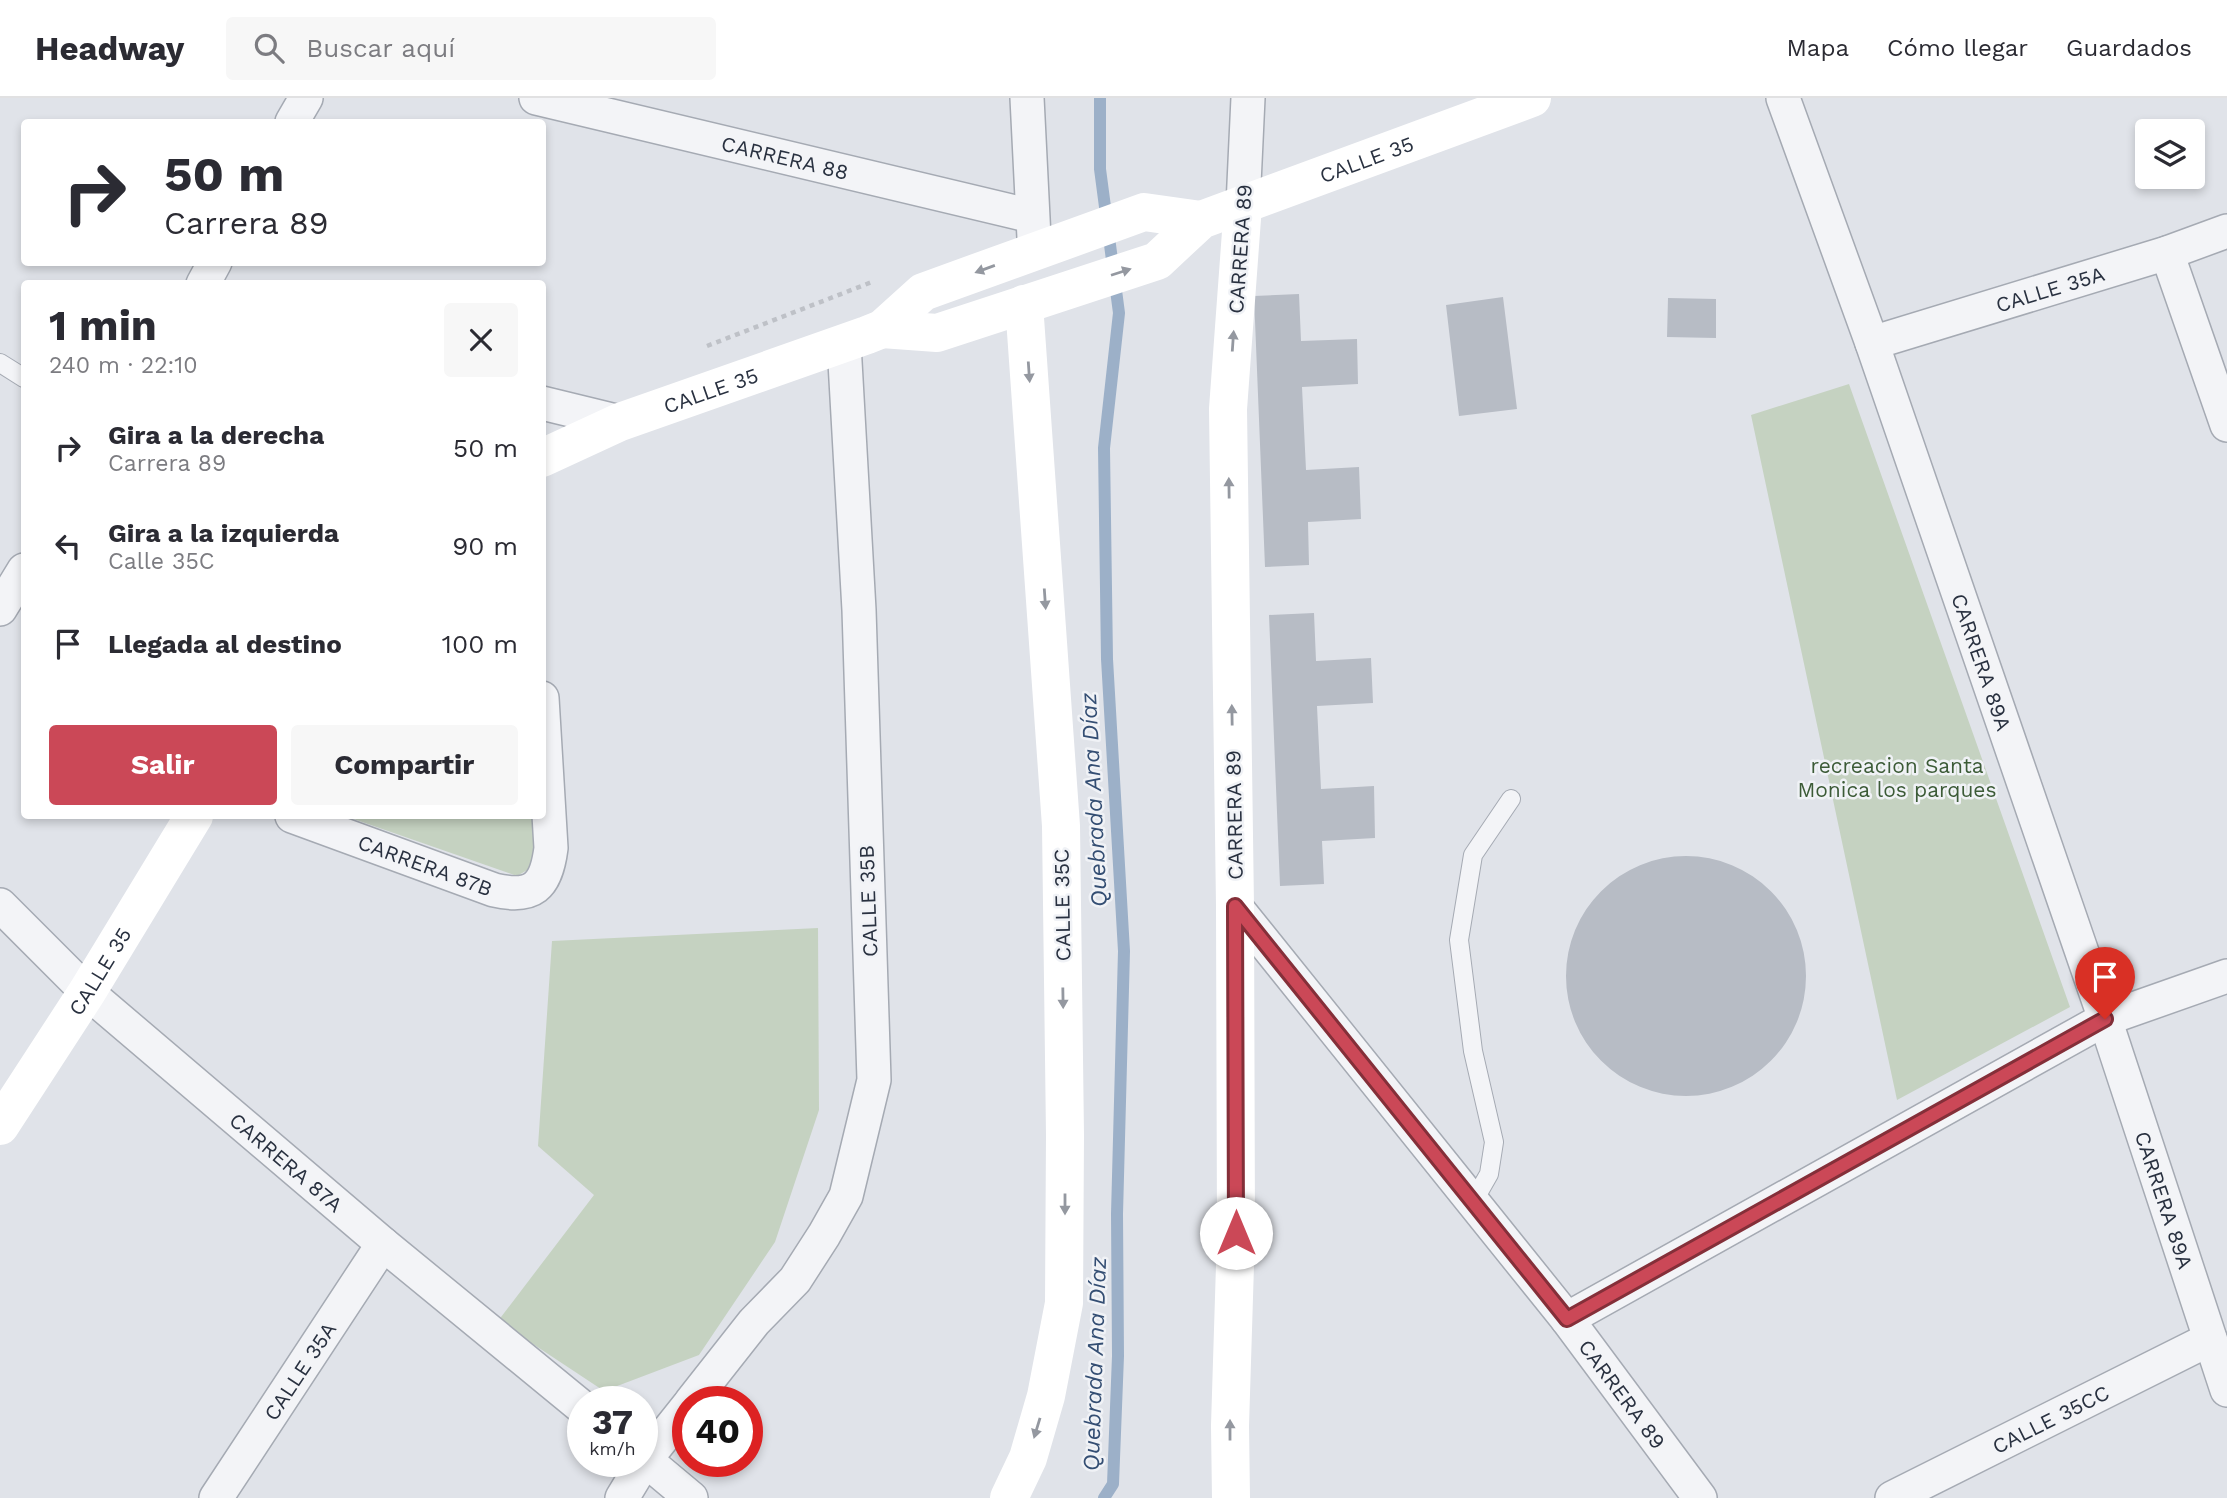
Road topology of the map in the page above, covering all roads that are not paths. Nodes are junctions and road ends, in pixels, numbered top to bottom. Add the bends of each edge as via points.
1 (306, 98) edge
2 (536, 98) edge
3 (1027, 98) edge
4 (1248, 98) edge
5 (1532, 98) edge
6 (1783, 98) edge
7 (294, 119) edge
8 (1244, 205) junction
9 (1033, 218) junction
10 (1201, 220) junction
11 (2227, 231) edge
12 (2167, 253) junction
13 (1024, 304) junction
14 (882, 329) junction
15 (1872, 343) junction
16 (844, 344) junction
17 (0, 363) edge
18 (21, 376) edge
19 (546, 404) edge
20 (620, 422) junction
21 (2227, 425) edge
22 (546, 456) edge
23 (21, 575) edge
24 (0, 609) edge
25 (546, 765) edge
26 (1511, 799) dead end
27 (192, 819) edge
28 (300, 819) edge
29 (0, 905) edge
30 (1235, 906) junction
31 (2227, 976) edge
32 (87, 992) junction
33 (2105, 1019) junction
34 (0, 1126) edge
35 (1473, 1202) junction
36 (383, 1244) junction
37 (1567, 1319) junction
38 (2210, 1339) junction
39 (704, 1386) edge
40 (2227, 1390) edge
41 (567, 1395) edge
42 (672, 1425) edge
43 (658, 1441) edge
44 (658, 1470) edge
45 (634, 1477) edge
46 (216, 1498) edge
47 (622, 1498) edge
48 (691, 1498) edge
49 (1009, 1498) edge
50 (1231, 1498) edge
51 (1700, 1498) edge
52 (1892, 1498) edge

1 - 7 street
2 - 9 street, CARRERA 88
3 - 9 street
4 - 8 street, CARRERA 89
5 - 8 street, CALLE 35
6 - 15 street, CARRERA 89A
8 - 10 street, CALLE 35
30 -> 8 street, CARRERA 89 via 1228,409
9 - 10 street, CALLE 35 via 1073,237 1144,212
9 -> 14 street, CALLE 35 via 923,292
13 -> 10 street, CALLE 35 via 1157,261
11 - 12 street, CALLE 35A
12 - 15 street, CALLE 35A
12 - 21 street
13 - 14 street, CALLE 35 via 937,333
13 -> 49 street, CALLE 35C via 1061,825 1064,1303 1046,1396 1028,1458
14 - 16 street, CALLE 35
15 - 33 street, CARRERA 89A
16 - 20 street, CALLE 35
16 - 39 street, CALLE 35B via 859,610 873,1080 846,1196 794,1280
17 - 18 lane
19 - 20 street
20 - 22 street, CALLE 35
23 - 24 street
25 - 28 street, CARRERA 87B via 548,867 540,883 525,894 494,890
26 - 35 lane via 1473,855 1458,940 1473,1051 1494,1142 1489,1174
27 - 32 street, CALLE 35
29 - 32 street, CARRERA 87A
30 - 35 street, CARRERA 89
50 -> 30 street
31 - 33 street
32 - 34 street, CALLE 35
32 - 36 street, CARRERA 87A
33 - 37 street
33 - 38 street, CARRERA 89A
35 - 37 street, CARRERA 89
36 - 41 street, CARRERA 87A
36 - 46 street, CALLE 35A
37 - 51 street, CARRERA 89
38 - 40 street, CARRERA 89A
38 - 52 street, CALLE 35CC
42 - 43 street
44 - 48 street
45 - 47 street

